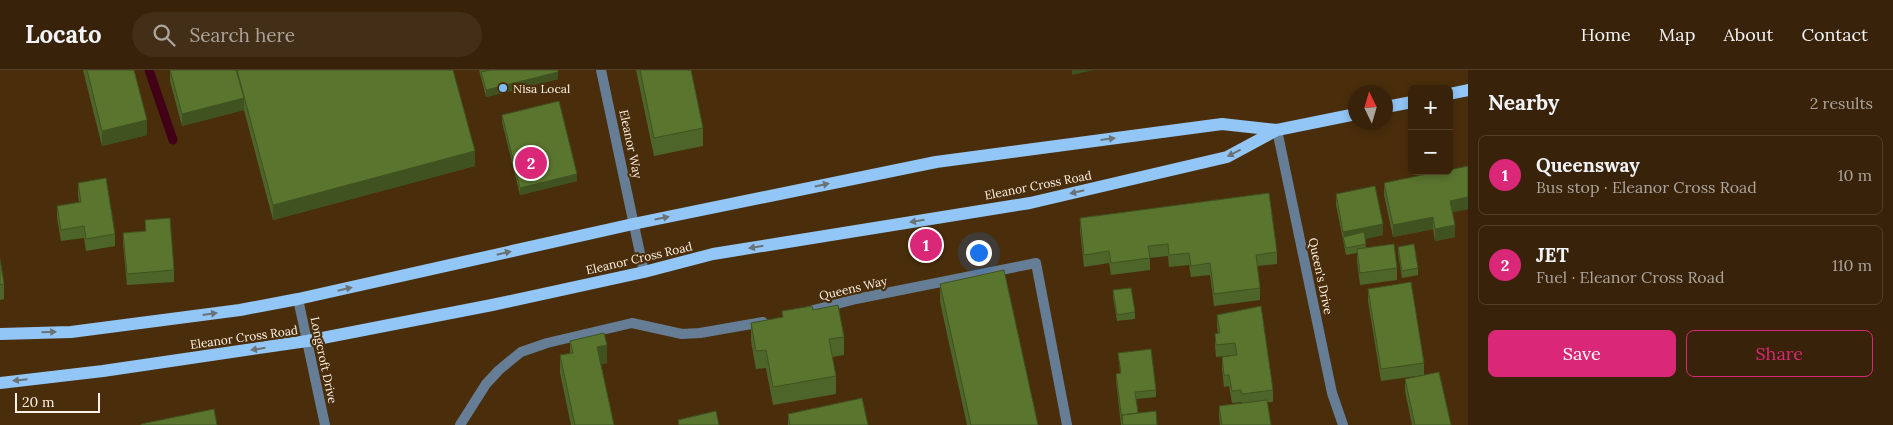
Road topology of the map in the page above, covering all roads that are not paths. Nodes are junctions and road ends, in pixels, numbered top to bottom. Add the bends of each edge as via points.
1 (601, 70) edge
2 (1468, 90) edge
3 (1453, 93) edge
4 (1408, 103) edge
5 (1393, 106) edge
6 (1348, 116) edge
7 (1277, 130) junction
8 (632, 224) junction
9 (644, 272) junction
10 (298, 300) junction
11 (791, 315) edge
12 (773, 320) edge
13 (0, 334) edge
14 (307, 341) junction
15 (0, 382) edge
16 (325, 425) edge
17 (460, 425) edge
18 (1067, 425) edge
19 (1344, 425) edge

1 - 8 street, Eleanor Way via 626,180
2 - 3 main road
4 - 5 main road
6 - 7 main road, Eleanor Cross Road
8 -> 7 main road, Eleanor Cross Road via 936,162 1222,124
7 -> 9 main road, Eleanor Cross Road via 1227,157 1030,203 713,254
7 - 19 street, Queen's Drive via 1332,393
8 - 9 street, Eleanor Way
10 -> 8 main road, Eleanor Cross Road
9 - 14 main road, Eleanor Cross Road
13 -> 10 main road, Eleanor Cross Road via 71,332
10 - 14 street, Longcroft Drive
11 - 18 street, Queens Way via 1036,263
12 - 17 street via 682,334 632,323 547,343 521,352 499,370 486,384
14 -> 15 main road, Eleanor Cross Road via 103,371
14 - 16 street, Longcroft Drive

